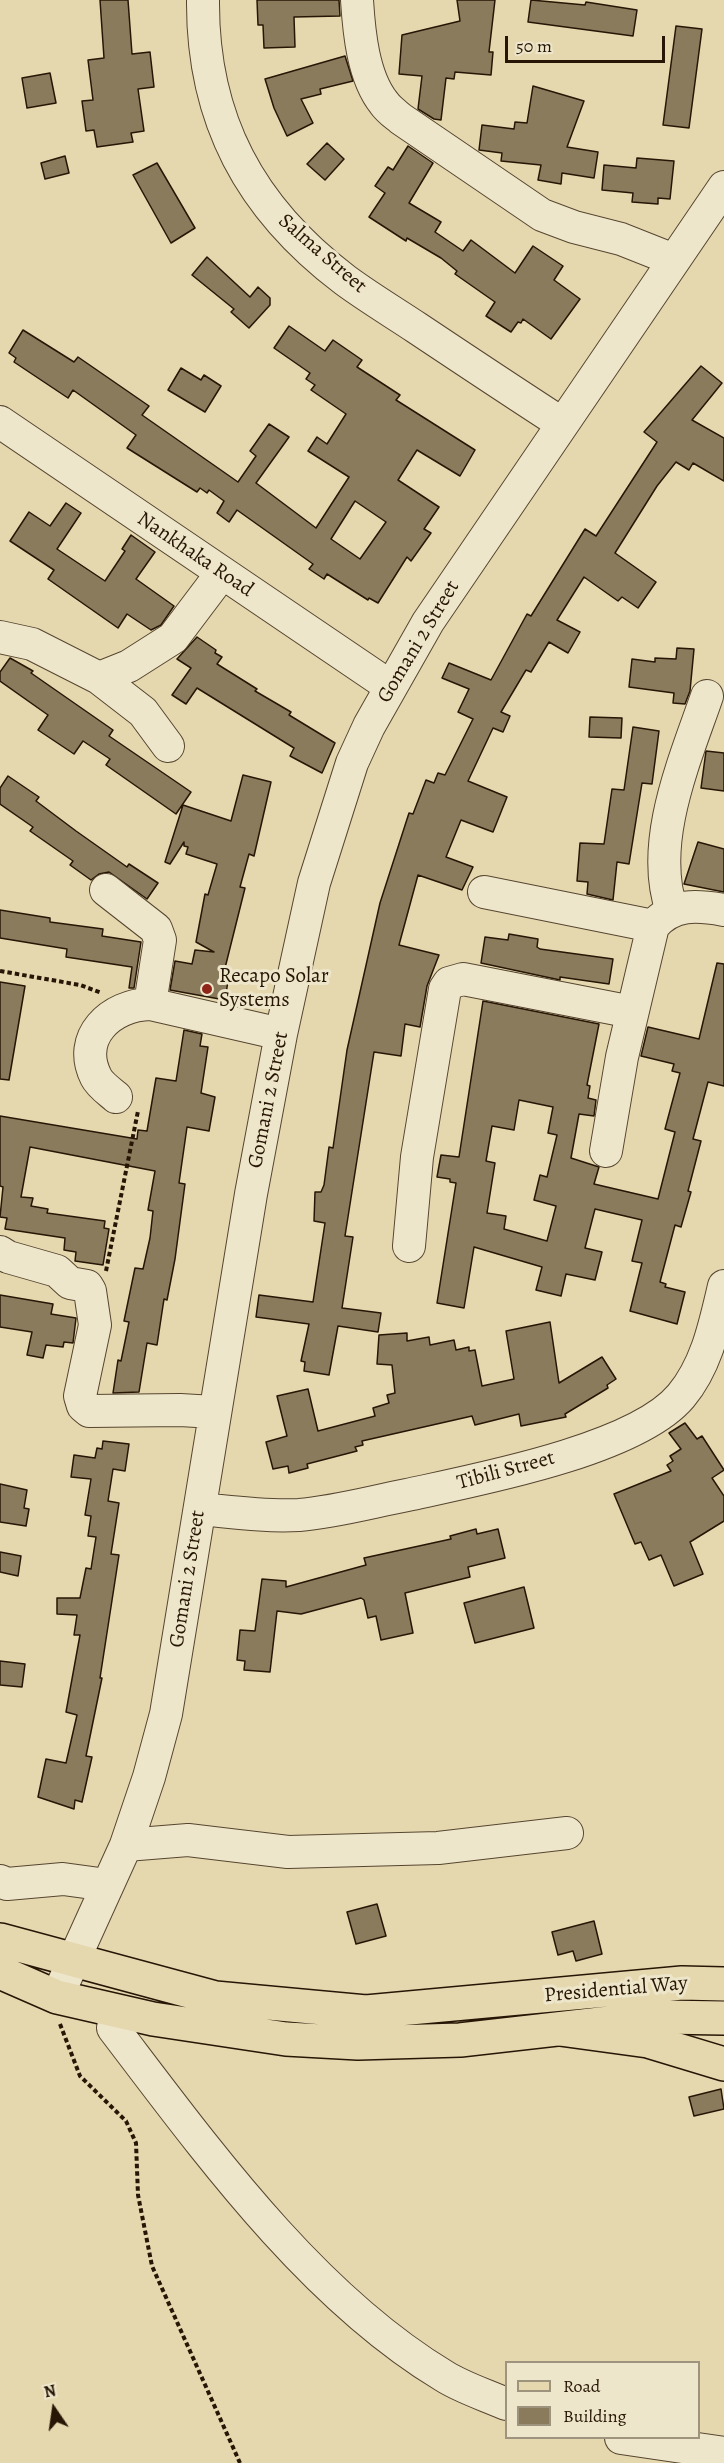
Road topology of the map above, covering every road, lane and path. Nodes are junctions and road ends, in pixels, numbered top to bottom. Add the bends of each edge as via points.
1 (203, 0) edge
2 (357, 0) edge
3 (724, 186) edge
4 (715, 221) edge
5 (674, 260) junction
6 (0, 422) edge
7 (561, 423) junction
8 (222, 573) junction
9 (0, 637) edge
10 (99, 678) junction
11 (391, 687) junction
12 (707, 696) dead end
13 (168, 746) dead end
14 (106, 890) dead end
15 (484, 892) dead end
16 (724, 910) edge
17 (662, 918) junction
18 (0, 971) edge
19 (143, 1004) junction
20 (632, 1012) junction
21 (281, 1034) junction
22 (116, 1097) joint
23 (606, 1151) dead end
24 (409, 1246) dead end
25 (0, 1252) edge
26 (105, 1278) dead end
27 (724, 1286) edge
28 (214, 1412) junction
29 (200, 1509) junction
30 (567, 1833) dead end
31 (126, 1845) junction
32 (0, 1881) edge
33 (107, 1885) junction
34 (0, 1940) edge
35 (74, 1962) junction
36 (0, 1972) edge
37 (724, 1984) edge
38 (0, 1993) edge
39 (57, 2005) junction
40 (724, 2018) edge
41 (113, 2028) junction
42 (560, 2029) junction
43 (460, 2040) junction
44 (724, 2064) edge
45 (505, 2403) edge
46 (628, 2439) edge
47 (724, 2453) edge
48 (240, 2463) edge

1 - 7 street, Salma Street via 205,63 222,124 253,185 276,214 344,279
2 - 5 street via 372,82 383,103 401,119 542,215
3 - 4 street, Gomani 2 Street
4 - 5 street, Gomani 2 Street
5 - 7 street, Gomani 2 Street
6 - 8 street, Nankhaka Road
7 - 11 street, Gomani 2 Street via 440,604
8 - 10 street via 173,638 129,666
8 - 11 street, Nankhaka Road
9 - 10 street via 32,644
10 - 13 street via 143,712
11 - 21 street, Gomani 2 Street via 369,726 337,805 314,884
12 - 17 street via 673,790
14 - 19 street via 156,929 159,940
15 - 17 street
16 - 17 street via 702,906
17 - 20 street
18 - 19 path via 80,985
19 - 21 street
19 - 22 street via 111,1014 95,1031 89,1057 97,1079
20 - 23 street
20 - 24 street via 463,979 449,983 417,1157
21 - 28 street, Gomani 2 Street
22 - 26 path via 138,1110
25 - 28 street via 57,1271 70,1283 87,1286 90,1291 95,1325 80,1396 89,1411
27 - 29 street, Tibili Street via 713,1332 693,1379 659,1416 622,1435 554,1460 341,1509 299,1515
28 - 29 street, Gomani 2 Street
29 - 31 street, Gomani 2 Street via 166,1714
30 - 31 street via 438,1848 288,1852 188,1840
31 - 33 street, Gomani 2 Street
32 - 33 street via 7,1884 63,1879
33 - 35 street, Gomani 2 Street
34 - 35 main road, Presidential Way
35 - 37 main road, Presidential Way via 215,1998 366,2012 682,1983
35 - 39 street, Gomani 2 Street
36 - 39 main road
38 - 39 main road
39 - 41 main road
39 - 43 main road via 286,2039 358,2043
39 - 48 path via 80,2076 126,2121 136,2142 138,2195 152,2266
40 - 42 main road via 662,2017
41 - 43 main road via 232,2049 308,2054
41 - 45 street via 202,2145 283,2240 376,2329 445,2377
42 - 43 main road
42 - 44 main road via 648,2041
46 - 47 street

